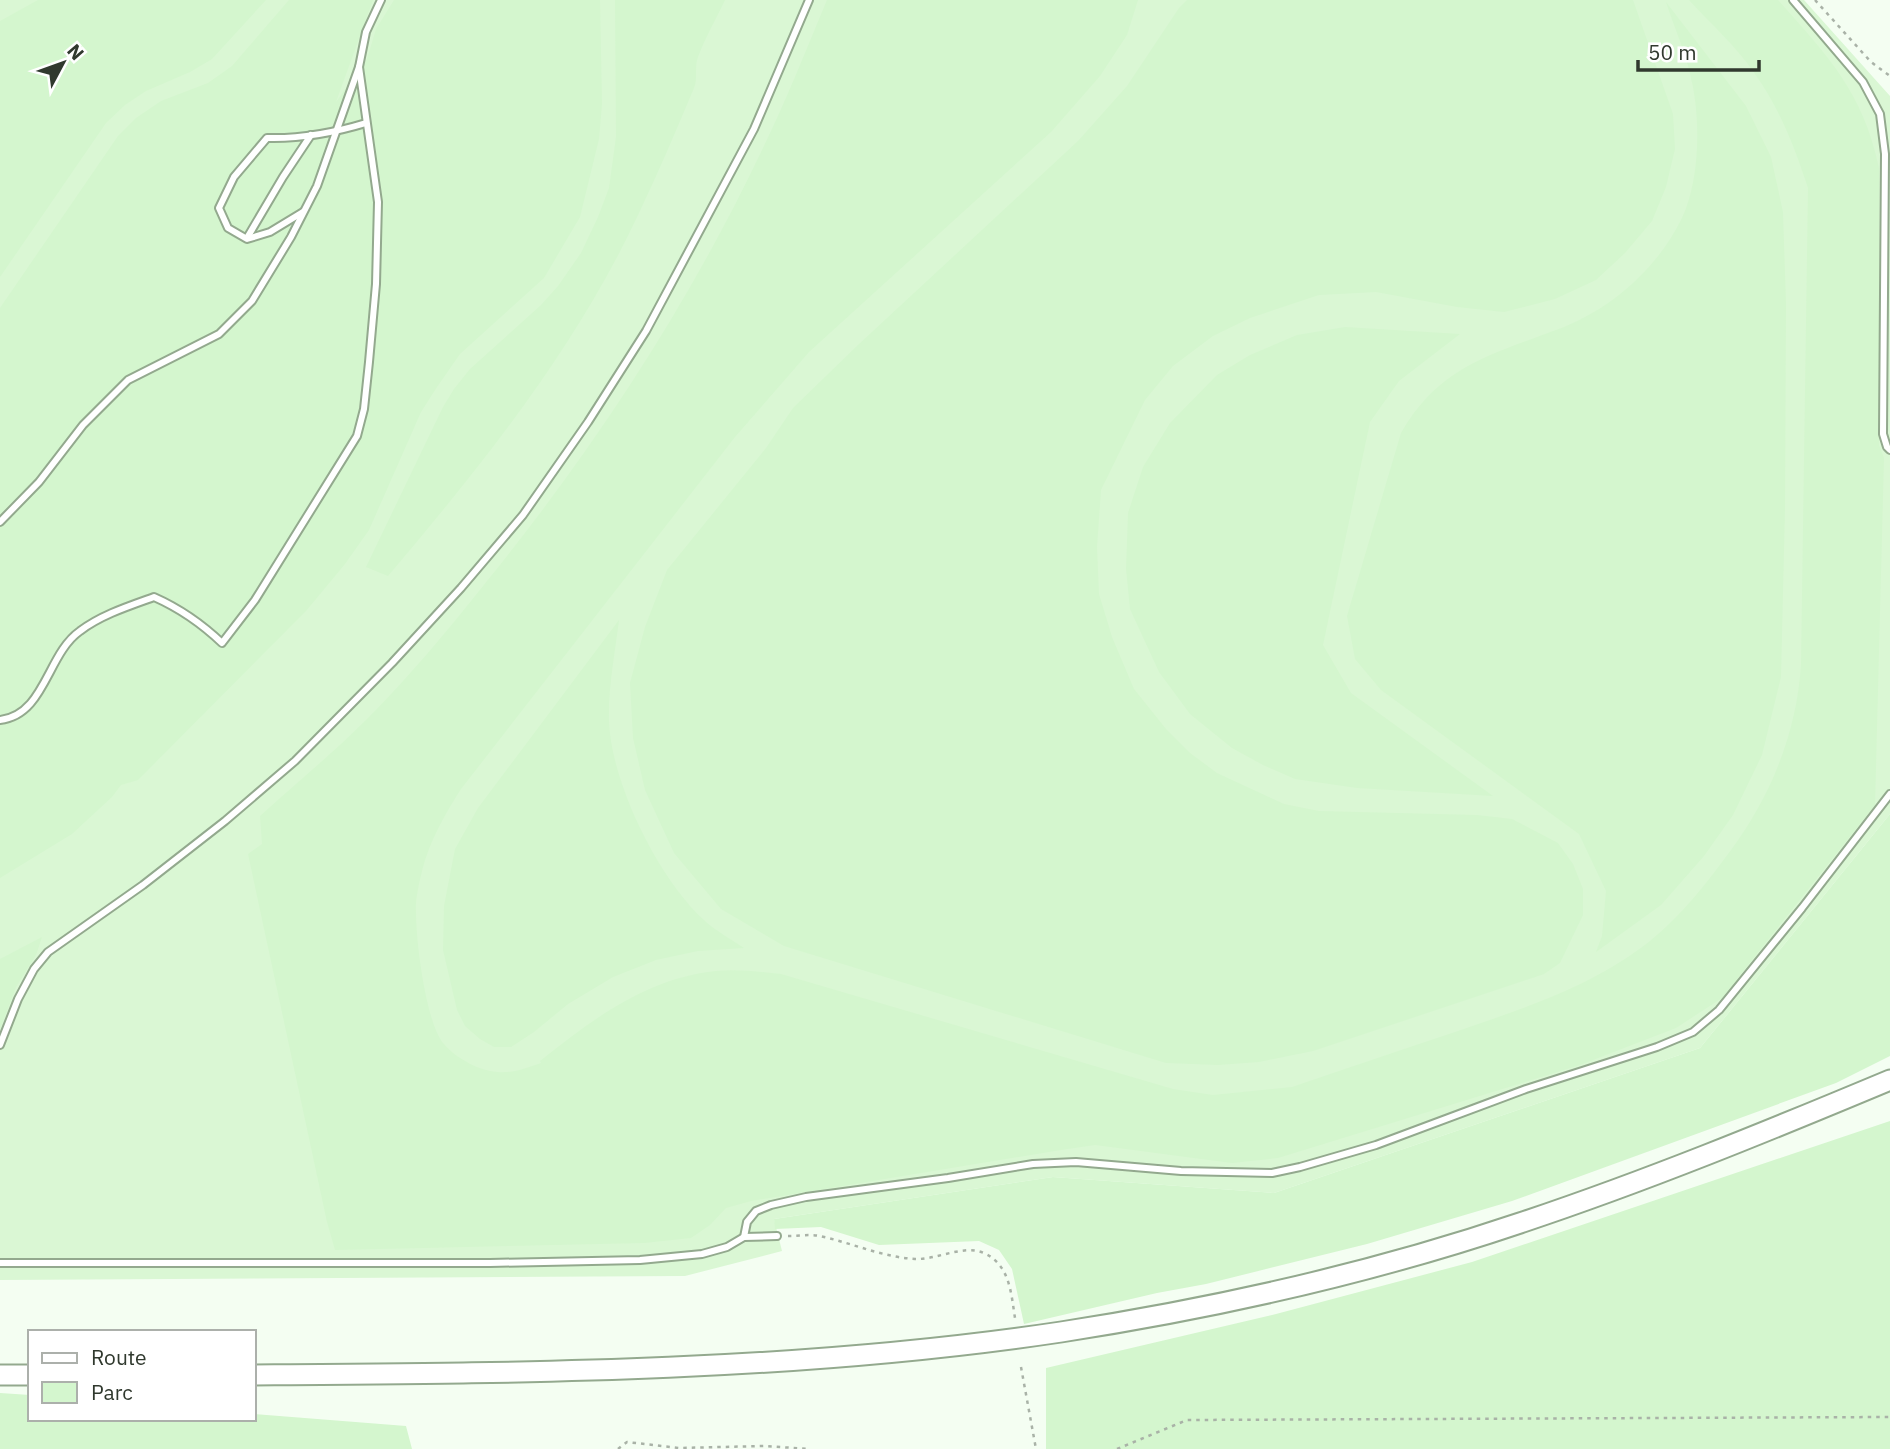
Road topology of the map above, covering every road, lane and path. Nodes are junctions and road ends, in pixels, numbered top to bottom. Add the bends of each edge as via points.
1 (381, 0) edge
2 (809, 0) edge
3 (1793, 0) edge
4 (1815, 0) edge
5 (359, 67) junction
6 (1890, 76) edge
7 (366, 123) junction
8 (335, 132) junction
9 (311, 135) junction
10 (304, 211) junction
11 (247, 239) junction
12 (1890, 450) edge
13 (0, 522) edge
14 (0, 720) edge
15 (1890, 794) edge
16 (0, 1045) edge
17 (1890, 1080) edge
18 (777, 1236) joint
19 (744, 1237) junction
20 (0, 1263) edge
21 (1015, 1318) dead end
22 (1021, 1367) dead end
23 (0, 1375) edge
24 (28, 1375) edge
25 (256, 1375) edge
26 (1890, 1417) edge
27 (618, 1449) edge
28 (810, 1449) edge
29 (1035, 1449) edge
30 (1117, 1449) edge

1 - 5 lane via 366,32
2 - 16 lane via 754,129 646,331 523,515 392,663 295,761 143,885 48,952 29,979
3 - 12 lane via 1863,82 1880,114 1885,154 1883,434
4 - 6 path via 1871,62
5 - 7 lane
5 - 8 lane
7 - 8 lane
7 - 14 lane via 378,202 376,284 364,409 357,436 255,600 222,643 181,609 154,597 121,608 78,631 51,667 36,698 15,719
8 - 9 lane
8 - 10 lane
9 - 11 lane
9 - 11 lane via 267,138 234,177 219,208 228,228
10 - 11 lane via 270,232
10 - 13 lane via 252,301 219,334 128,380
15 - 19 lane via 1719,1010 1693,1032 1657,1047 1525,1089 1376,1145 1272,1173 1076,1162 1033,1164 771,1205 756,1211 747,1222
17 - 25 main road via 1738,1144 1518,1224 1342,1274 1073,1330 904,1352 746,1365
18 - 19 lane
18 - 21 path via 818,1236 897,1258 981,1252 994,1259 1007,1276
19 - 20 lane via 702,1254 640,1260
22 - 29 path
23 - 24 main road
26 - 30 path via 1187,1420
27 - 28 path via 627,1442 679,1448

